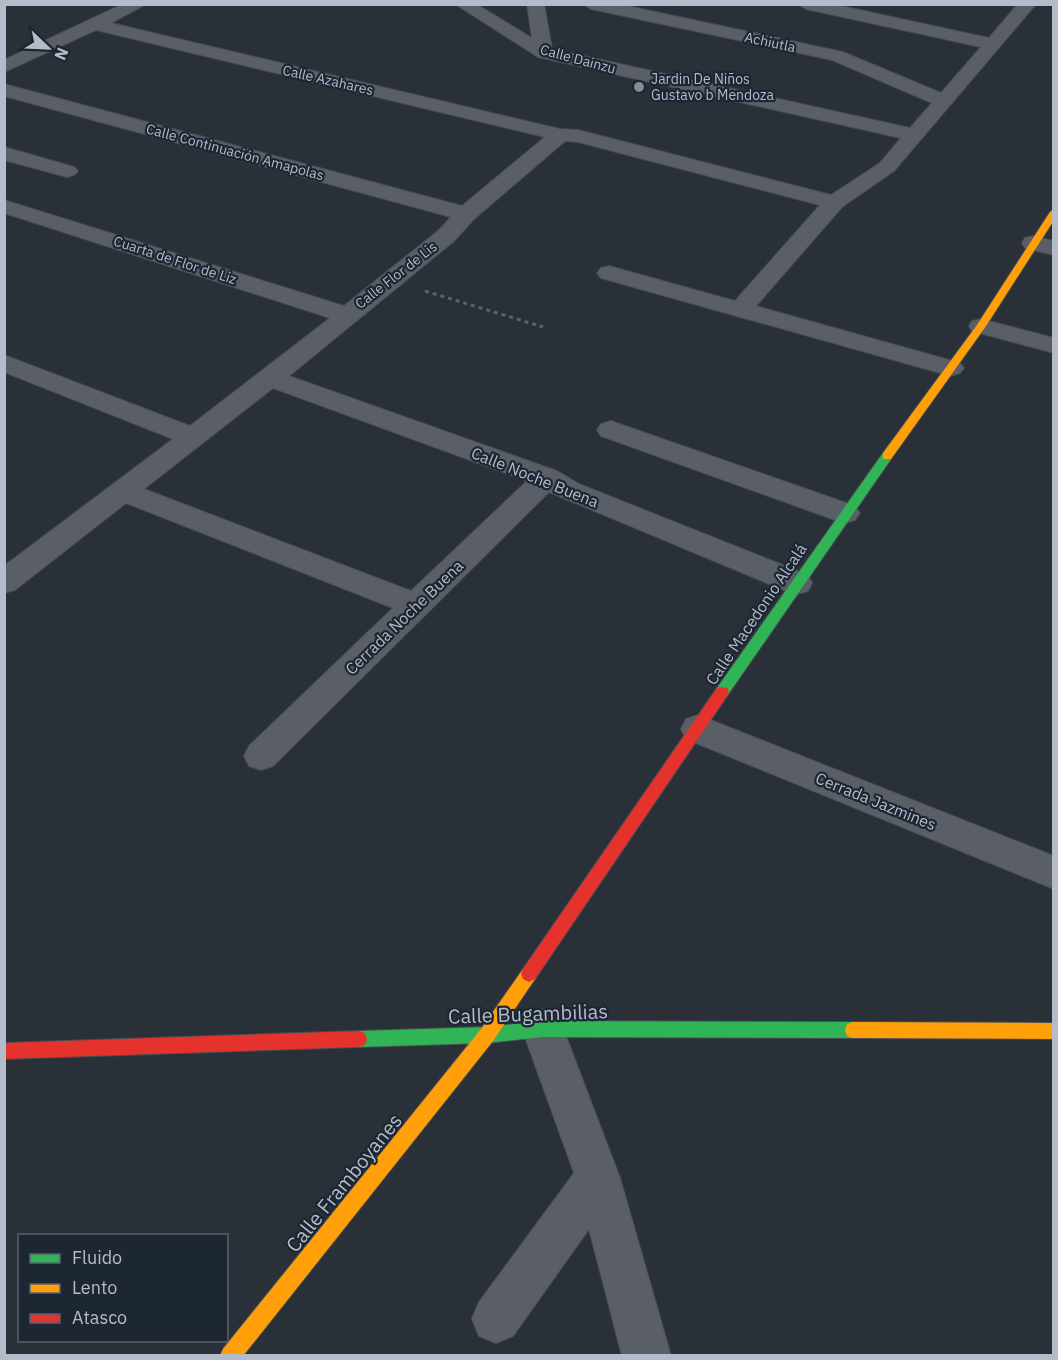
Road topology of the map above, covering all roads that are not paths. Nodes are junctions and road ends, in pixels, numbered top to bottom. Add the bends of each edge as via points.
1 (90, 4) edge
2 (463, 4) edge
3 (535, 4) edge
4 (591, 4) edge
5 (806, 4) edge
6 (1028, 4) edge
7 (130, 8) edge
8 (933, 12) dead end
9 (96, 26) junction
10 (949, 34) junction
11 (992, 44) junction
12 (4, 46) edge
13 (544, 53) junction
14 (33, 54) junction
15 (4, 67) edge
16 (4, 90) edge
17 (943, 101) junction
18 (560, 135) junction
19 (914, 135) junction
20 (4, 153) edge
21 (67, 171) dead end
22 (834, 202) junction
23 (4, 206) edge
24 (1053, 212) edge
25 (466, 214) junction
26 (1043, 246) edge
27 (609, 273) dead end
28 (742, 308) junction
29 (346, 315) junction
30 (981, 326) junction
31 (1053, 346) edge
32 (4, 363) edge
33 (951, 368) junction
34 (270, 378) junction
35 (611, 430) dead end
36 (194, 437) junction
37 (547, 478) junction
38 (124, 492) junction
39 (846, 513) junction
40 (4, 582) edge
41 (797, 583) junction
42 (416, 605) junction
43 (698, 729) junction
44 (261, 756) dead end
45 (1053, 873) edge
46 (543, 1029) junction
47 (1053, 1031) edge
48 (487, 1035) junction
49 (4, 1052) edge
50 (598, 1178) junction
51 (496, 1319) dead end
52 (230, 1356) edge
53 (647, 1356) edge

1 - 7 street
2 - 13 street, Calle Dainzu
3 - 13 street
4 - 17 street, Achiutla via 837,56
5 - 10 street
6 - 11 street
7 - 9 street
8 - 10 street
9 - 14 street
9 - 18 street, Calle Azahares
10 - 11 street
11 - 17 street
12 - 14 street
13 - 19 street, Calle Dainzu
14 - 15 street
16 - 25 street, Calle Continuación Amapolas
17 - 19 street
18 - 22 street via 578,136
18 - 25 street, Calle Flor de Lis
19 - 22 street via 887,167
20 - 21 street
22 - 28 street
23 - 29 street, Cuarta de Flor de Liz
24 - 26 street, Calle Macedonio Alcalá
25 - 29 street, Calle Flor de Lis via 446,236
26 - 30 street, Calle Macedonio Alcalá
27 - 28 street
28 - 33 street
29 - 34 street, Calle Flor de Lis
30 - 31 street
30 - 33 street, Calle Macedonio Alcalá
32 - 36 street
33 - 39 street, Calle Macedonio Alcalá
34 - 36 street, Calle Flor de Lis
34 - 37 street, Calle Noche Buena
35 - 39 street
36 - 38 street, Calle Flor de Lis
37 - 41 street, Calle Noche Buena via 569,491
37 - 42 street, Cerrada Noche Buena
38 - 40 street, Calle Flor de Lis
38 - 42 street
39 - 41 street, Calle Macedonio Alcalá
41 - 43 street, Calle Macedonio Alcalá
42 - 44 street, Cerrada Noche Buena
43 - 45 street, Cerrada Jazmines
43 - 48 street, Calle Macedonio Alcalá
46 - 47 street, Calle Bugambilias
46 - 48 street, Calle Bugambilias
46 - 50 street
48 - 49 street, Calle Bugambilias
48 - 52 street, Calle Framboyanes
50 - 51 street
50 - 53 street

